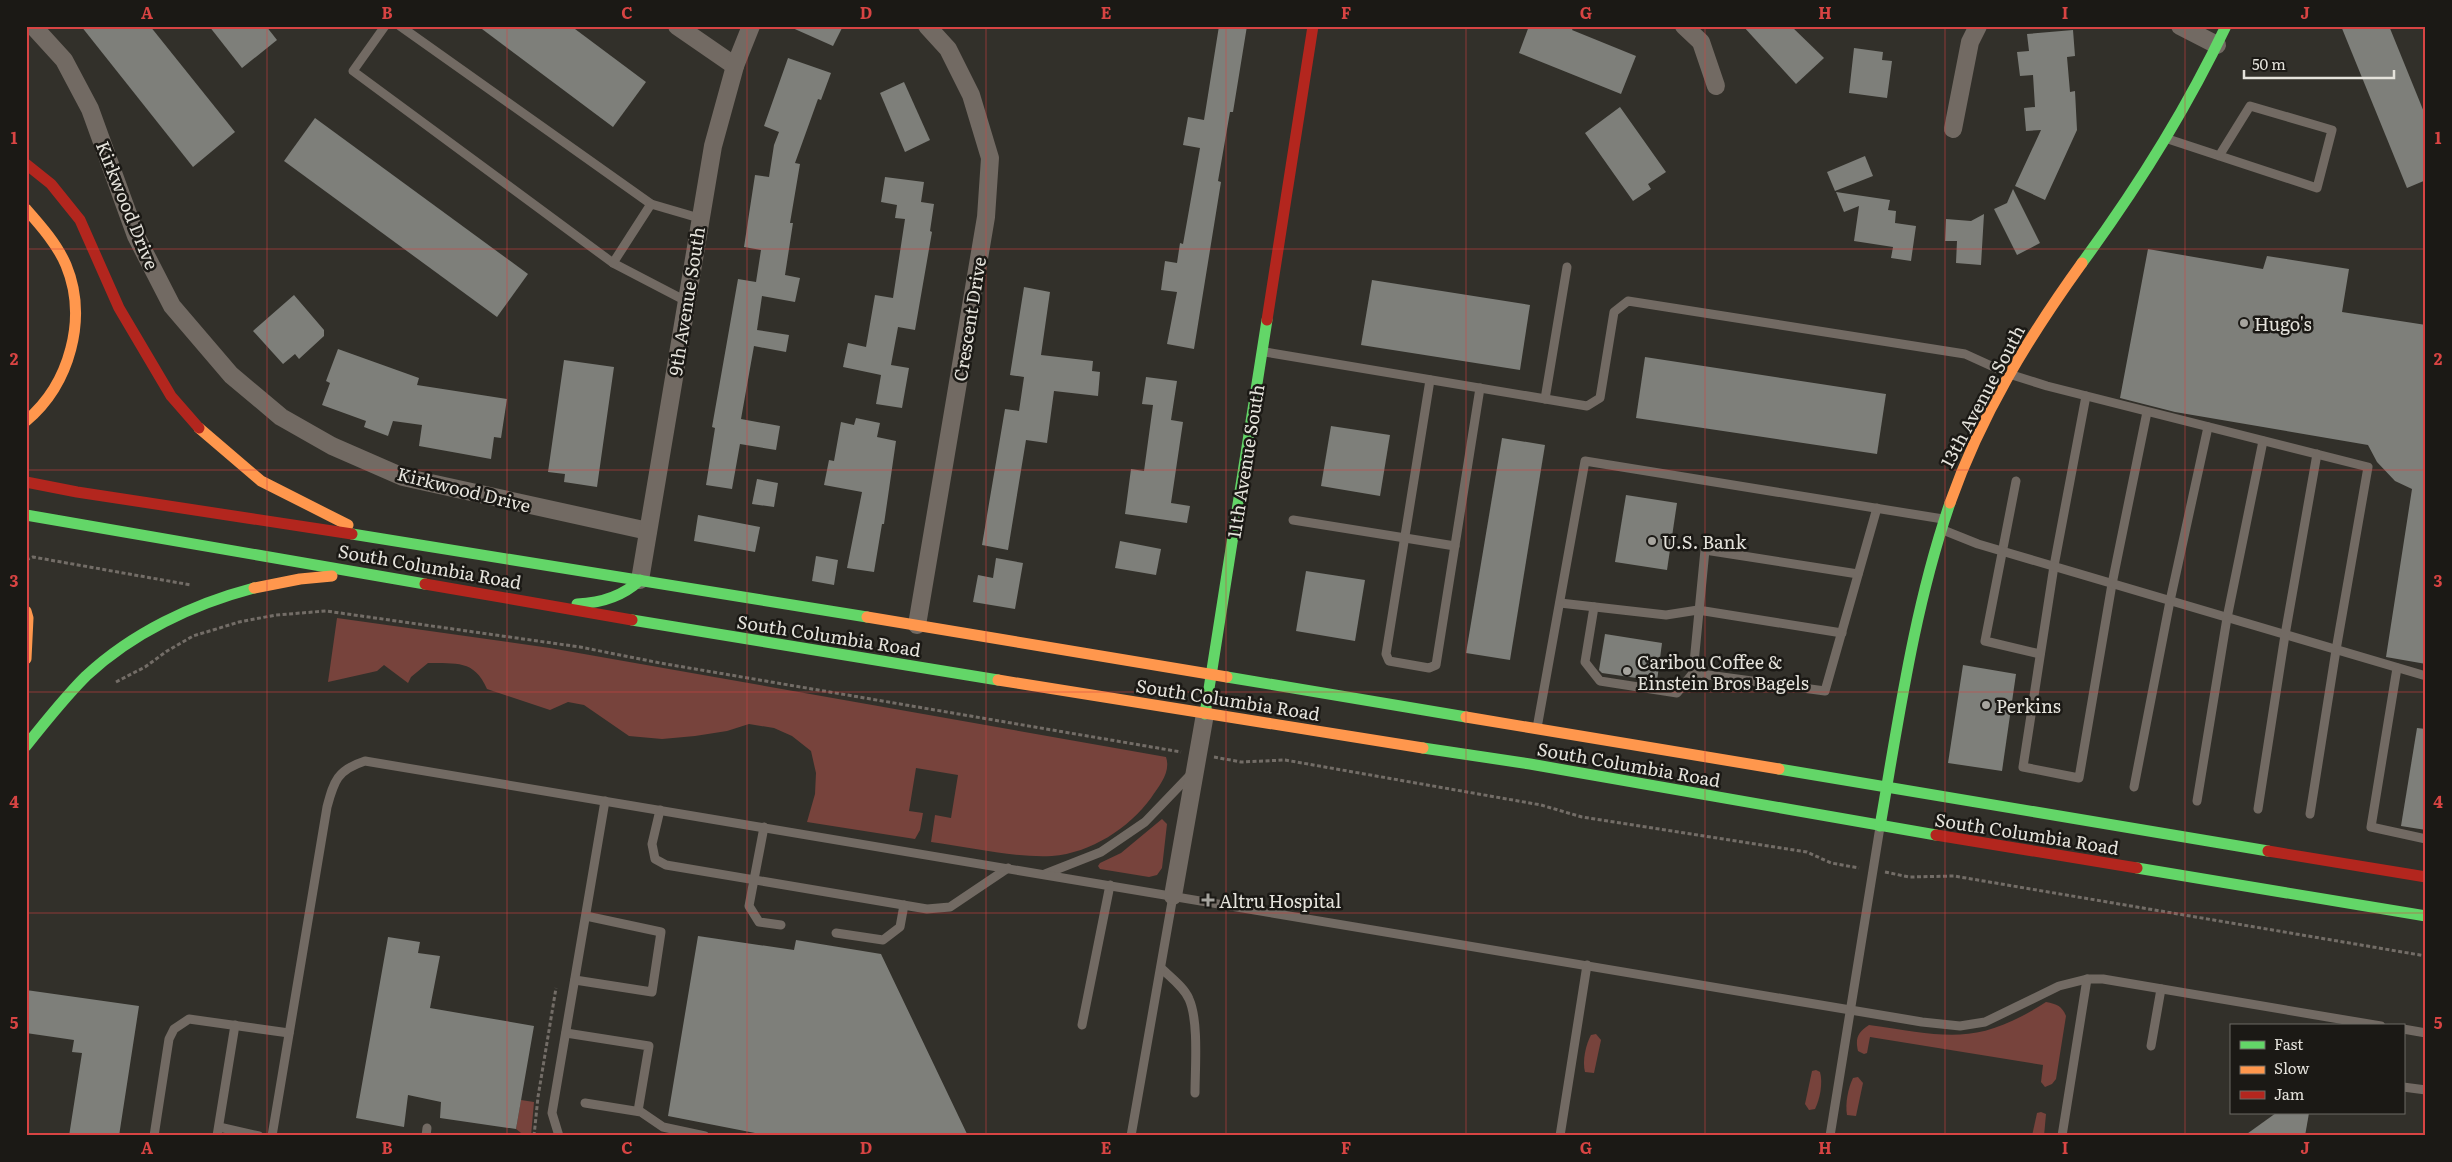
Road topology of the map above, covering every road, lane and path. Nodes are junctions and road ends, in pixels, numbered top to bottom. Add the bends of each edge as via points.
1 (33, 26) edge
2 (385, 26) edge
3 (400, 26) edge
4 (677, 26) edge
5 (751, 26) edge
6 (927, 26) edge
7 (1313, 26) edge
8 (1684, 26) edge
9 (1978, 26) edge
10 (2180, 26) edge
11 (2226, 26) edge
12 (2217, 45) junction
13 (735, 66) junction
14 (1716, 86) dead end
15 (1953, 128) dead end
16 (2165, 138) junction
17 (2220, 156) junction
18 (26, 164) edge
19 (651, 204) junction
20 (26, 209) edge
21 (699, 218) junction
22 (613, 263) junction
23 (1567, 267) dead end
24 (686, 301) junction
25 (1262, 351) junction
26 (2009, 374) junction
27 (1430, 380) junction
28 (1480, 388) junction
29 (2086, 396) junction
30 (1545, 399) junction
31 (2147, 412) junction
32 (26, 421) edge
33 (2208, 427) junction
34 (2263, 441) junction
35 (2317, 454) junction
36 (2016, 481) dead end
37 (26, 482) edge
38 (1877, 508) junction
39 (26, 515) edge
40 (1293, 520) dead end
41 (1943, 524) junction
42 (648, 531) junction
43 (378, 538) junction
44 (1404, 538) junction
45 (1455, 546) junction
46 (2001, 550) junction
47 (26, 560) edge
48 (2054, 566) junction
49 (373, 574) junction
50 (1858, 574) junction
51 (640, 580) junction
52 (2112, 584) junction
53 (194, 586) dead end
54 (2170, 601) junction
55 (1560, 603) junction
56 (549, 605) junction
57 (1594, 607) junction
58 (1698, 610) junction
59 (26, 611) edge
60 (2227, 618) junction
61 (211, 623) dead end
62 (917, 625) junction
63 (213, 630) junction
64 (1842, 632) junction
65 (2285, 635) junction
66 (2336, 650) junction
67 (2040, 654) junction
68 (26, 659) edge
69 (2397, 668) junction
70 (1693, 673) junction
71 (1211, 675) junction
72 (2426, 676) edge
73 (110, 685) dead end
74 (1206, 714) junction
75 (1537, 728) junction
76 (26, 746) edge
77 (1152, 748) dead end
78 (1241, 762) dead end
79 (1196, 769) junction
80 (2134, 786) dead end
81 (1886, 788) junction
82 (605, 801) junction
83 (2197, 801) dead end
84 (2258, 809) dead end
85 (660, 810) junction
86 (2310, 814) dead end
87 (1880, 826) junction
88 (764, 827) junction
89 (2426, 838) edge
90 (1831, 863) dead end
91 (1008, 868) junction
92 (1045, 874) junction
93 (1902, 875) dead end
94 (2426, 877) edge
95 (753, 880) junction
96 (1110, 885) junction
97 (1173, 896) junction
98 (904, 905) junction
99 (2424, 915) edge
100 (586, 916) junction
101 (781, 925) dead end
102 (836, 933) dead end
103 (2426, 956) edge
104 (1587, 965) junction
105 (1161, 968) junction
106 (2087, 979) junction
107 (575, 980) junction
108 (556, 988) dead end
109 (2161, 989) junction
110 (1851, 1010) junction
111 (2369, 1024) edge
112 (235, 1025) junction
113 (1082, 1025) dead end
114 (2404, 1029) edge
115 (289, 1033) junction
116 (566, 1033) junction
117 (2426, 1033) edge
118 (2151, 1046) dead end
119 (2404, 1087) edge
120 (2426, 1090) edge
121 (1195, 1093) dead end
122 (584, 1103) dead end
123 (638, 1111) junction
124 (218, 1132) edge
125 (154, 1136) edge
126 (259, 1136) edge
127 (272, 1136) edge
128 (534, 1136) edge
129 (559, 1136) edge
130 (705, 1136) edge
131 (1131, 1136) edge
132 (1560, 1136) edge
133 (1830, 1136) edge
134 (2062, 1136) edge

1 - 42 street, Kirkwood Drive via 64,60 90,109 136,236 172,306 231,374 281,417 332,446 403,477
2 - 22 lane via 353,71
3 - 19 lane
4 - 13 street
5 - 13 street, 9th Avenue South
6 - 62 street, Crescent Drive via 948,49 971,95 990,158 986,217
7 - 25 main road, 11th Avenue South
8 - 14 street via 1701,42
9 - 15 street via 1970,42
10 - 12 street
11 - 12 main road, 13th Avenue South
12 - 16 main road, 13th Avenue South
13 - 21 street, 9th Avenue South via 713,146
16 - 17 lane
16 - 26 main road, 13th Avenue South via 2147,171 2064,287
17 - 17 lane via 2316,188 2332,130 2250,106
18 - 43 main road via 51,184 80,220 124,316 171,396 206,436 261,482
19 - 21 lane
19 - 22 lane
20 - 32 main road via 42,225 60,252 71,279 77,307 74,337 60,378 47,399
21 - 24 street, 9th Avenue South
22 - 24 lane
23 - 30 lane
24 - 42 street, 9th Avenue South
25 - 27 lane
25 - 71 main road, 11th Avenue South
26 - 29 lane
26 - 30 lane via 1965,354 1628,301 1614,312 1600,398 1587,406
26 - 41 main road, 13th Avenue South via 1979,431 1953,491
27 - 28 lane
27 - 44 lane
28 - 30 lane
28 - 45 lane
29 - 31 lane
29 - 48 lane
31 - 33 lane
31 - 52 lane
33 - 34 lane
33 - 54 lane
34 - 35 lane
34 - 60 lane
35 - 65 lane
35 - 66 lane via 2368,467
36 - 46 lane
37 - 43 main road, South Columbia Road
38 - 41 lane
38 - 50 lane
38 - 55 lane via 1585,461
39 - 49 main road, South Columbia Road
40 - 44 lane
41 - 46 lane
41 - 81 main road, 13th Avenue South via 1912,639
42 - 51 street, 9th Avenue South
43 - 51 main road, South Columbia Road
44 - 45 lane
44 - 45 lane via 1386,654 1389,661 1429,668 1436,665
46 - 48 lane
46 - 67 lane via 1985,641
47 - 53 path via 33,557
48 - 52 lane
48 - 67 lane
49 - 56 main road, South Columbia Road
49 - 76 main road via 311,577 254,587 174,617 94,669
50 - 58 lane via 1705,550
50 - 64 lane
51 - 56 main road via 631,590 614,597 584,604
51 - 62 main road, South Columbia Road
52 - 54 lane
52 - 67 lane via 2080,778 2022,767
54 - 60 lane
54 - 80 lane
55 - 57 lane
55 - 75 lane
56 - 74 main road, South Columbia Road
57 - 58 lane via 1666,615
57 - 70 lane via 1585,662 1600,681 1677,693
58 - 64 lane
58 - 70 lane
59 - 68 main road
60 - 65 lane
60 - 83 lane
61 - 63 path
62 - 71 main road, South Columbia Road
63 - 73 path via 193,636
63 - 77 path via 276,614 326,611 580,647
64 - 70 lane via 1825,691
65 - 66 lane
65 - 84 lane
66 - 69 lane
66 - 86 lane
69 - 72 lane
69 - 89 lane via 2371,827
71 - 74 main road, 11th Avenue South
71 - 75 main road, South Columbia Road
74 - 79 street, 11th Avenue South
74 - 87 main road, South Columbia Road via 1530,764
75 - 81 main road, South Columbia Road
78 - 90 path via 1286,760 1582,816 1807,852
79 - 92 lane via 1144,822 1101,852
79 - 97 street, 11th Avenue South
81 - 87 main road, 13th Avenue South
81 - 94 main road, South Columbia Road
82 - 85 lane
82 - 100 lane
82 - 115 lane via 364,761 346,767 334,782 326,807
85 - 88 lane
85 - 95 lane via 652,844 655,859 666,865
87 - 99 main road, South Columbia Road
87 - 110 lane
88 - 91 lane
88 - 95 lane
91 - 92 lane
91 - 98 lane via 950,907 927,909
92 - 96 lane
93 - 103 path via 1954,876
95 - 98 lane
95 - 101 lane via 749,906 759,922
96 - 97 lane
96 - 113 lane
97 - 104 lane
97 - 105 lane
98 - 102 lane via 900,927 883,940
100 - 107 lane
100 - 107 lane via 662,932 652,992
104 - 110 lane
104 - 132 lane
105 - 121 lane via 1190,1000 1195,1033
105 - 131 lane
106 - 109 lane
106 - 110 lane via 2059,986 1986,1022 1960,1026
106 - 134 lane
107 - 116 lane
108 - 128 path
109 - 111 lane
109 - 118 lane
110 - 133 lane
112 - 115 lane
112 - 124 lane
112 - 125 lane via 189,1019 174,1029
114 - 117 lane
115 - 127 lane
116 - 123 lane via 650,1046
116 - 129 lane via 552,1113
119 - 120 lane
122 - 123 lane
123 - 130 lane via 663,1127
124 - 126 lane

